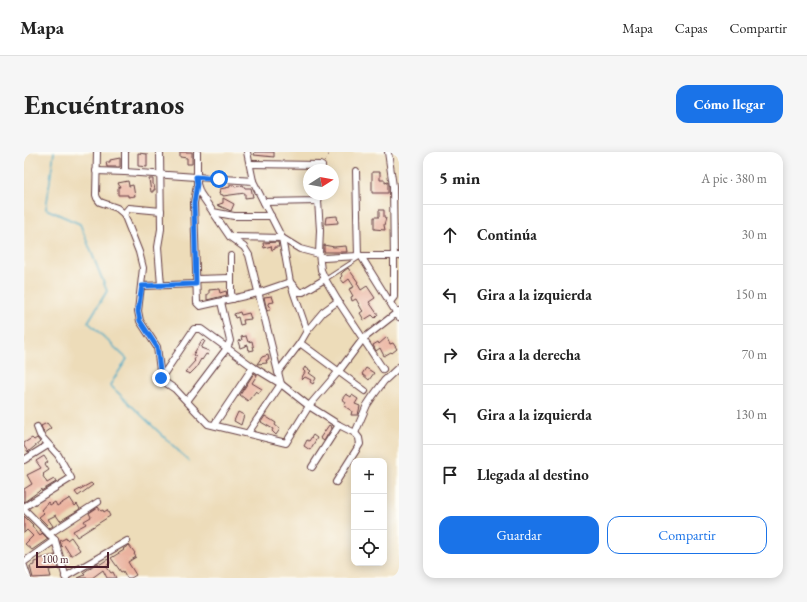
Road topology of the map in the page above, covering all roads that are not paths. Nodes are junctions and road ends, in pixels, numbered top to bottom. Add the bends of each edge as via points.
1 (97, 152) edge
2 (125, 152) edge
3 (160, 152) edge
4 (197, 152) edge
5 (247, 152) edge
6 (388, 152) edge
7 (251, 164) junction
8 (303, 167) edge
9 (96, 171) junction
10 (356, 171) dead end
11 (125, 172) junction
12 (160, 174) junction
13 (197, 180) junction
14 (253, 181) junction
15 (318, 201) joint
16 (264, 202) junction
17 (161, 211) junction
18 (213, 212) junction
19 (124, 214) junction
20 (271, 216) junction
21 (230, 237) junction
22 (282, 238) junction
23 (318, 254) junction
24 (230, 256) dead end
25 (396, 256) edge
26 (357, 257) junction
27 (230, 278) junction
28 (325, 279) junction
29 (196, 282) junction
30 (290, 282) junction
31 (161, 285) junction
32 (142, 286) junction
33 (258, 293) junction
34 (233, 299) junction
35 (338, 301) junction
36 (221, 302) junction
37 (390, 302) junction
38 (398, 313) edge
39 (307, 331) junction
40 (363, 339) junction
41 (300, 343) junction
42 (227, 348) junction
43 (399, 367) edge
44 (253, 368) junction
45 (383, 368) dead end
46 (338, 371) junction
47 (278, 372) junction
48 (161, 378) junction
49 (281, 384) junction
50 (365, 391) dead end
51 (187, 401) junction
52 (309, 406) junction
53 (214, 425) junction
54 (339, 425) junction
55 (37, 427) dead end
56 (248, 433) junction
57 (355, 433) junction
58 (48, 445) junction
59 (24, 460) edge
60 (312, 467) dead end
61 (336, 482) dead end
62 (98, 502) dead end
63 (24, 508) edge
64 (49, 534) junction
65 (55, 540) junction
66 (127, 542) dead end
67 (24, 562) edge
68 (24, 566) edge
69 (28, 578) edge
70 (66, 578) edge

1 - 9 street
2 - 11 street
3 - 12 street
4 - 13 street
5 - 7 street
6 - 25 street
7 - 8 street
7 - 14 street
9 - 11 street
9 - 19 street via 97,198
10 - 26 street
11 - 12 street
12 - 13 street
12 - 17 street
13 - 14 street
13 - 18 street via 204,201
13 - 29 street via 194,203
14 - 16 street
15 - 16 street
15 - 23 street
16 - 20 street
17 - 19 street via 129,208
17 - 31 street via 158,247
18 - 20 street via 234,216
18 - 21 street
19 - 32 street via 143,268
20 - 22 street
21 - 22 street
21 - 33 street via 247,251
22 - 23 street
22 - 30 street
23 - 26 street via 324,258
23 - 28 street
24 - 27 street
25 - 26 street
25 - 37 street via 394,297
26 - 28 lane
26 - 37 street
27 - 29 street
27 - 34 street
28 - 30 street via 303,292 299,292
28 - 35 street
29 - 31 street
29 - 36 street via 197,303 200,306
30 - 33 street
30 - 39 street
31 - 32 street
32 - 48 street via 138,311 140,321 157,347
33 - 34 street
33 - 47 street
34 - 36 street
35 - 39 street via 323,312
35 - 40 street
36 - 42 street via 230,341
37 - 38 street
38 - 40 street
39 - 41 street
40 - 45 street
40 - 46 street
41 - 46 street
41 - 47 street
42 - 44 street
42 - 48 street via 201,329 194,329
42 - 51 street
43 - 57 street via 372,396
44 - 49 street
44 - 53 street
46 - 50 street
46 - 52 street
47 - 49 street
48 - 51 street
49 - 52 street
49 - 56 street
51 - 53 street via 208,424
52 - 54 street
52 - 56 street via 286,443
53 - 56 street
54 - 57 street
54 - 60 street
55 - 58 street
57 - 61 street via 360,444
58 - 59 street
58 - 63 street via 58,455 71,478
62 - 64 street
63 - 64 street
64 - 65 street
65 - 67 street
65 - 70 street
66 - 70 street
68 - 69 street

